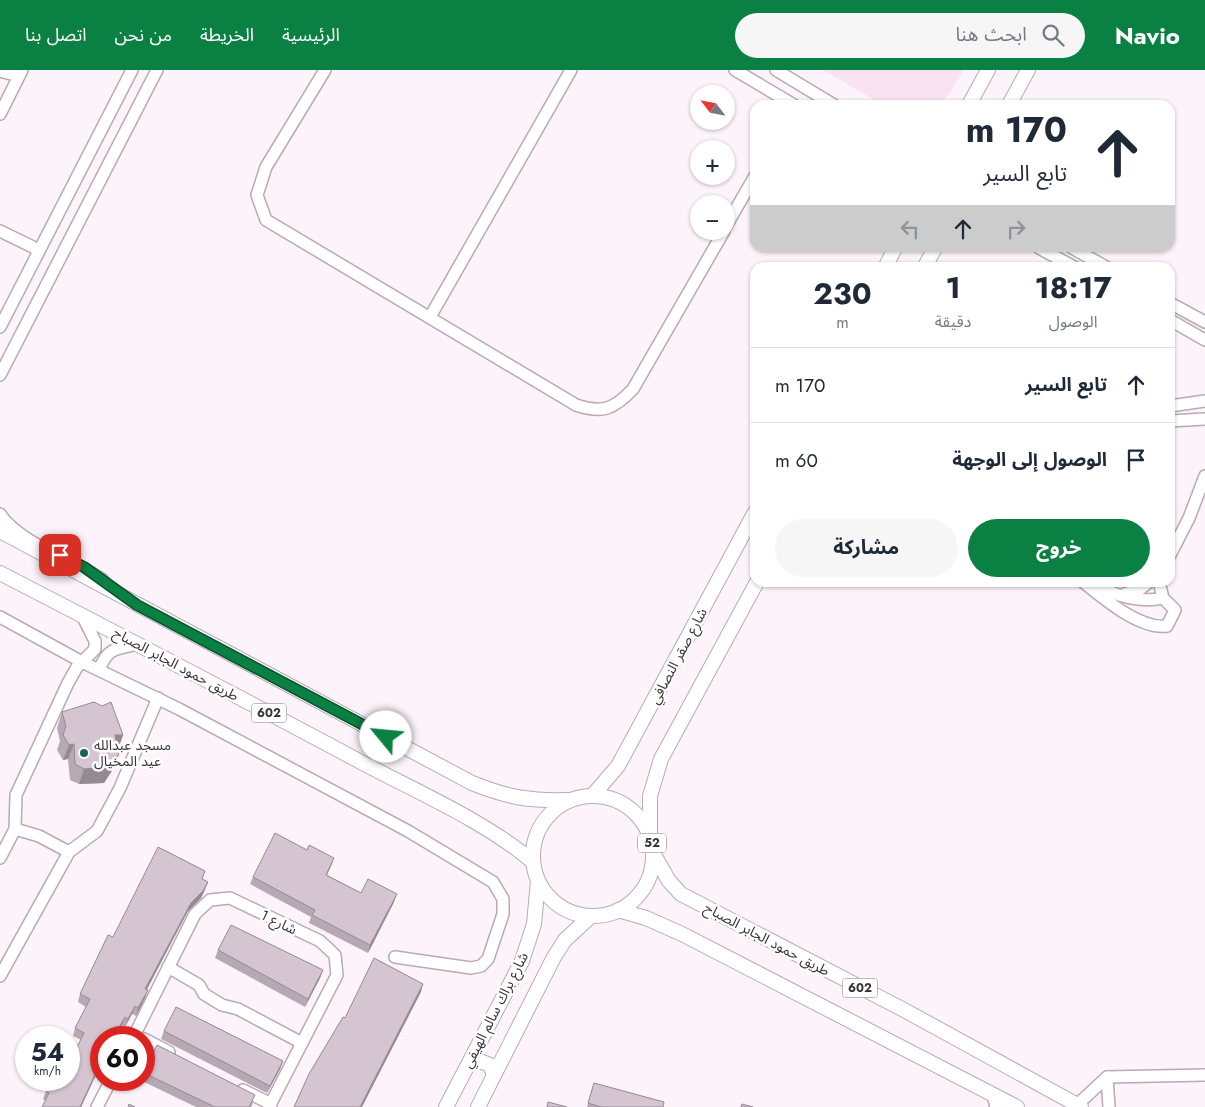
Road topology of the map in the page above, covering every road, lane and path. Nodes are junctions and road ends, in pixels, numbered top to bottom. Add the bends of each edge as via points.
1 (132, 70) edge
2 (157, 70) edge
3 (325, 70) edge
4 (572, 70) edge
5 (735, 70) edge
6 (776, 70) edge
7 (988, 70) edge
8 (1028, 70) edge
9 (0, 71) edge
10 (22, 71) edge
11 (786, 100) edge
12 (826, 100) edge
13 (973, 100) edge
14 (1012, 100) edge
15 (0, 114) edge
16 (750, 185) edge
17 (735, 210) edge
18 (0, 231) edge
19 (719, 240) edge
20 (40, 250) junction
21 (1046, 252) edge
22 (1079, 252) edge
23 (1065, 262) edge
24 (1097, 262) edge
25 (1175, 306) edge
26 (430, 317) junction
27 (1205, 322) edge
28 (1175, 325) edge
29 (0, 327) edge
30 (1205, 340) edge
31 (0, 375) edge
32 (1205, 401) edge
33 (1175, 405) edge
34 (1205, 406) edge
35 (1205, 420) edge
36 (1175, 421) edge
37 (1205, 476) edge
38 (0, 514) edge
39 (750, 521) edge
40 (0, 531) edge
41 (1175, 545) edge
42 (0, 573) edge
43 (754, 587) edge
44 (1089, 587) edge
45 (1104, 587) edge
46 (1143, 587) edge
47 (1160, 587) edge
48 (1119, 596) junction
49 (1163, 598) junction
50 (137, 605) junction
51 (82, 615) junction
52 (0, 617) edge
53 (138, 644) junction
54 (82, 662) junction
55 (99, 670) junction
56 (158, 698) junction
57 (593, 795) junction
58 (569, 800) junction
59 (15, 829) junction
60 (650, 836) junction
61 (69, 852) junction
62 (653, 853) junction
63 (0, 858) edge
64 (533, 862) junction
65 (538, 881) junction
66 (618, 910) junction
67 (591, 916) junction
68 (395, 956) dead end
69 (168, 968) junction
70 (0, 976) edge
71 (143, 1026) edge
72 (302, 1043) junction
73 (155, 1046) edge
74 (178, 1057) edge
75 (472, 1058) junction
76 (494, 1075) junction
77 (1205, 1075) edge
78 (1107, 1077) junction
79 (228, 1083) edge
80 (105, 1091) edge
81 (994, 1101) edge
82 (270, 1106) edge
83 (1079, 1106) edge
84 (97, 1107) edge
85 (446, 1107) edge
86 (478, 1107) edge
87 (1017, 1107) edge
88 (1109, 1107) edge

1 - 20 street
2 - 31 street
3 - 26 street via 266,167 257,195 266,220
4 - 26 street
5 - 11 street
6 - 12 street
7 - 13 main road
8 - 14 main road
9 - 10 street via 11,74
10 - 15 street
16 - 17 street
18 - 20 street
19 - 26 street via 633,389 607,409 591,410 569,401
20 - 29 street
21 - 23 street
22 - 24 street
25 - 27 street
28 - 30 street
32 - 33 street
34 - 35 street
35 - 36 street
37 - 41 street
38 - 50 street via 10,527 84,567
39 - 57 main road, شارع صقر النصافي via 623,757
40 - 50 main road, 602
42 - 51 main road, طريق حمود الجابر الصباح / 602
43 - 60 main road via 661,759 650,796
44 - 49 street via 1123,614 1159,627 1167,626 1175,610
45 - 48 street
46 - 48 street
47 - 49 street
48 - 49 street
50 - 58 main road, 602 via 472,783 504,796 537,801
51 - 53 main road, طريق حمود الجابر الصباح / 602
51 - 54 street via 95,641 94,649
52 - 54 street
53 - 55 street via 113,649 106,654
53 - 64 main road, طريق حمود الجابر الصباح / 602 via 464,817
54 - 55 street
54 - 59 street via 62,695 16,794
55 - 56 street
56 - 61 street via 120,788 97,831
56 - 68 street via 408,831 497,887 503,899 503,914 491,955 481,966 471,968
57 - 58 main road, 52
57 - 60 main road, 52 via 611,798 628,806 641,819
58 - 64 main road, 52 via 553,810 541,825 534,843
59 - 61 street via 39,836
59 - 63 street
60 - 62 main road, 52
61 - 70 street
62 - 66 main road, 52 via 651,871 644,887 633,901
62 - 83 main road, طريق حمود الجابر الصباح / 602 via 669,881 681,894
64 - 65 main road, 52
65 - 67 main road, 52 via 550,899 569,912
65 - 75 main road, شارع براك سالم الهيفي / 52 via 534,924 528,946
66 - 67 main road, 52
66 - 81 main road, 602 via 682,934
67 - 76 main road, شارع براك سالم الهيفي via 565,940 554,957
69 - 71 street, شارع 1
69 - 72 street via 199,985 204,994 222,1005 238,1009
69 - 72 street, شارع 1 via 199,908 216,898 236,901 320,941 335,955 337,975
72 - 82 street, شارع 1
73 - 74 street
75 - 76 main road via 490,1065
75 - 85 main road, شارع براك سالم الهيفي / 52
76 - 86 main road, شارع براك سالم الهيفي
77 - 78 street
78 - 83 street
78 - 88 street
79 - 82 street
80 - 84 street
81 - 87 main road, 602

